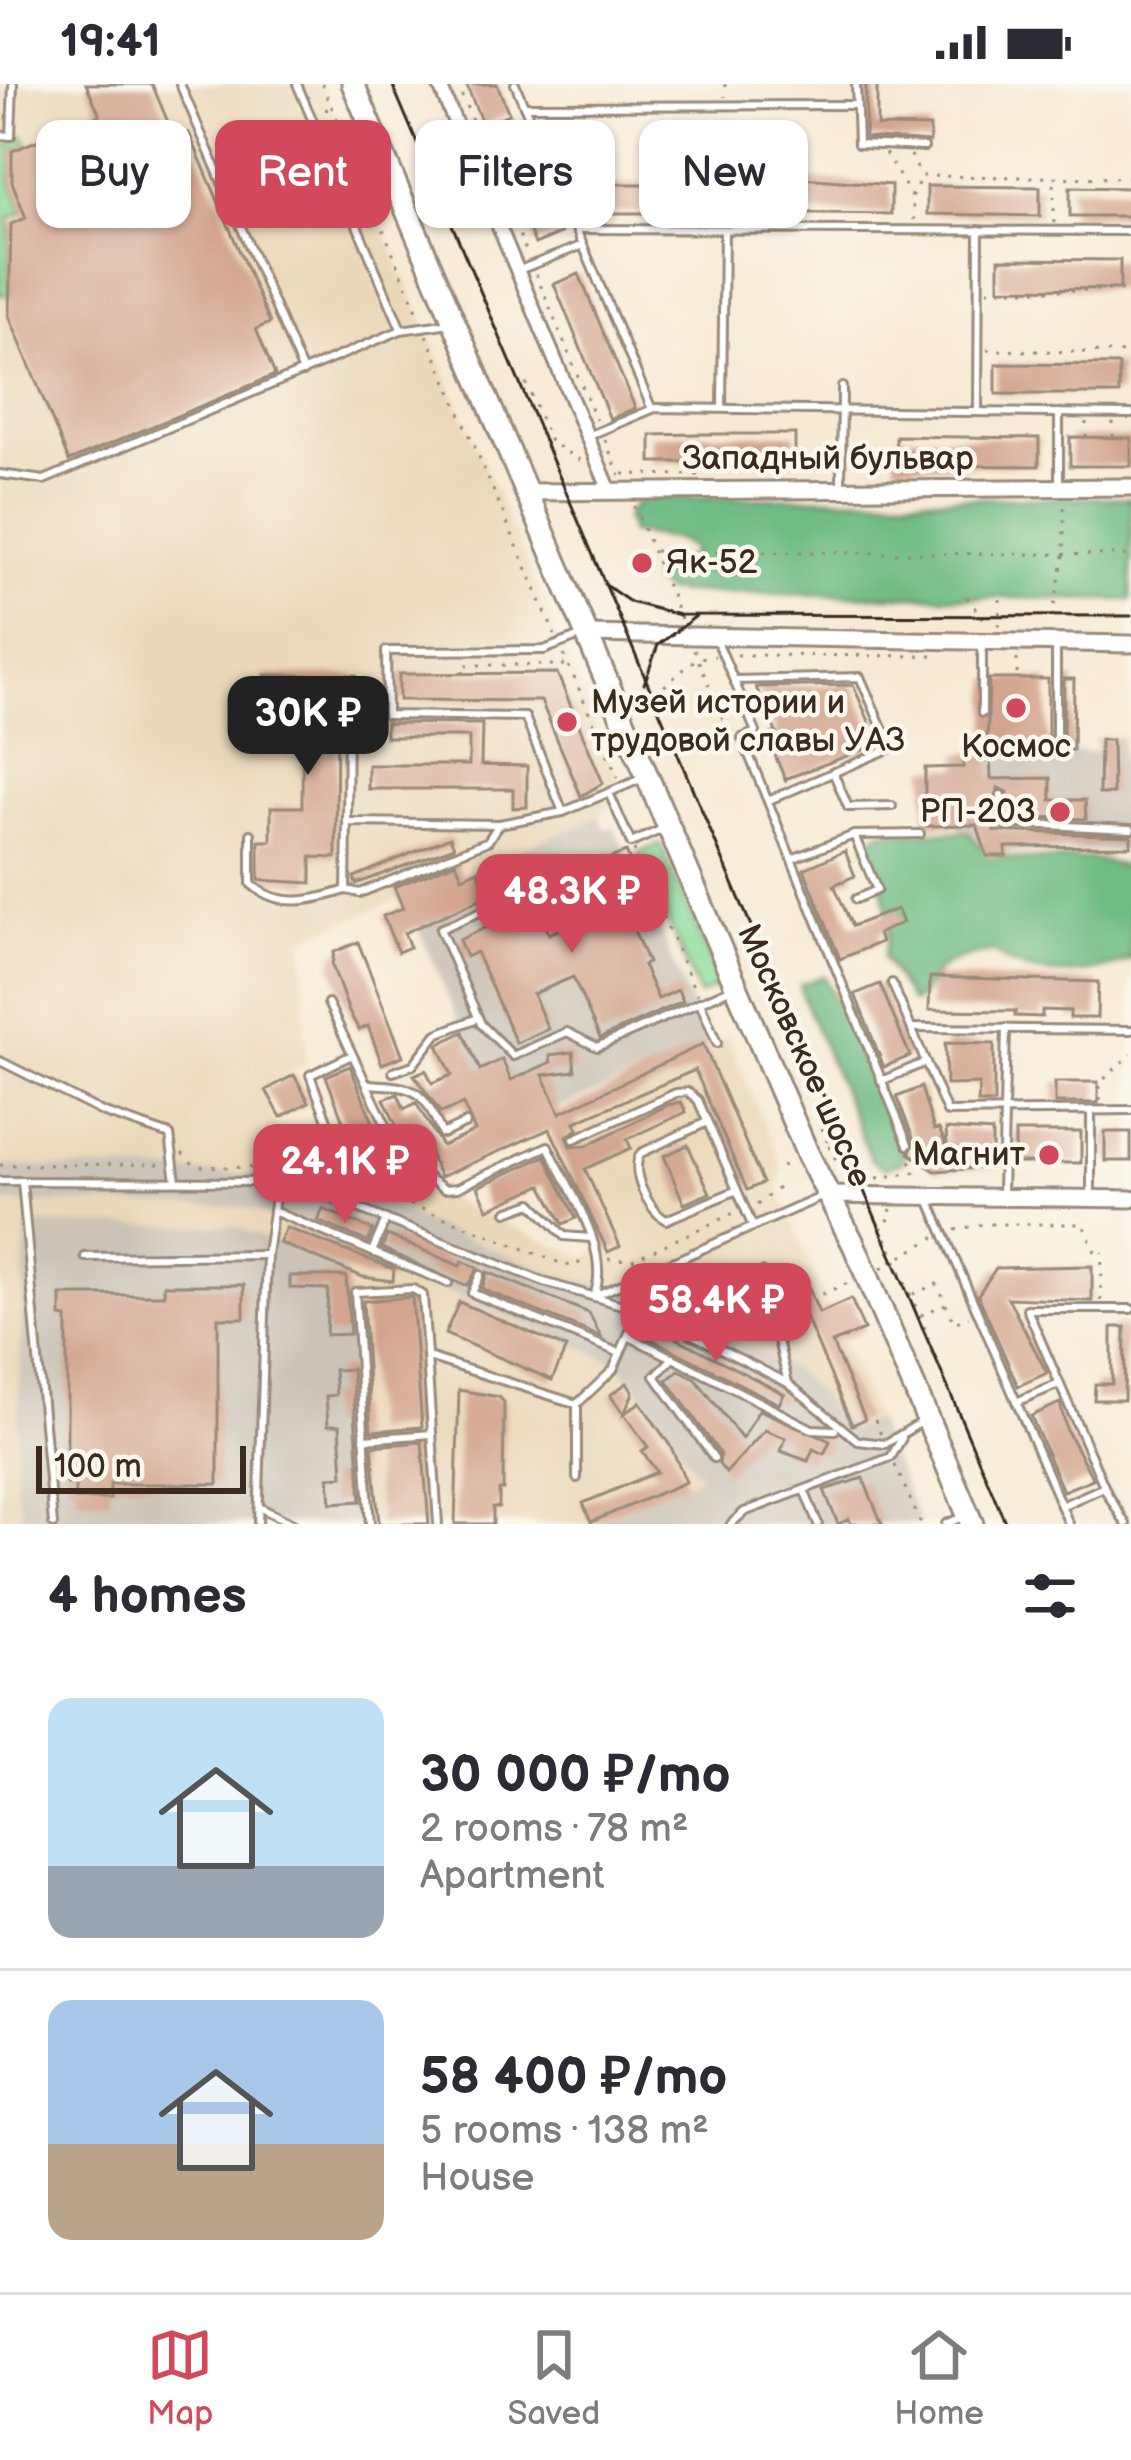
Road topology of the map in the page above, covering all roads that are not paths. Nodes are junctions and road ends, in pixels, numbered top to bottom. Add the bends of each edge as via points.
1 (13, 84) edge
2 (180, 84) edge
3 (297, 84) edge
4 (353, 84) edge
5 (439, 84) edge
6 (856, 84) edge
7 (518, 87) edge
8 (856, 105) junction
9 (524, 106) junction
10 (312, 120) edge
11 (368, 120) edge
12 (454, 120) edge
13 (530, 120) edge
14 (0, 135) edge
15 (924, 147) dead end
16 (391, 174) edge
17 (358, 228) edge
18 (499, 228) edge
19 (576, 229) joint
20 (724, 230) junction
21 (980, 230) junction
22 (1131, 231) edge
23 (583, 245) junction
24 (517, 271) junction
25 (454, 322) junction
26 (401, 330) junction
27 (303, 372) junction
28 (842, 387) dead end
29 (652, 409) junction
30 (722, 409) junction
31 (842, 410) junction
32 (978, 412) junction
33 (1059, 413) junction
34 (1131, 414) edge
35 (586, 436) junction
36 (0, 474) edge
37 (1131, 487) edge
38 (1061, 488) junction
39 (841, 489) junction
40 (526, 491) junction
41 (610, 491) junction
42 (585, 634) junction
43 (1131, 644) edge
44 (720, 648) junction
45 (982, 650) junction
46 (1056, 650) junction
47 (734, 680) junction
48 (982, 713) dead end
49 (348, 721) dead end
50 (1056, 738) dead end
51 (833, 772) junction
52 (646, 777) junction
53 (609, 793) junction
54 (1001, 795) dead end
55 (769, 800) junction
56 (892, 806) dead end
57 (563, 812) junction
58 (347, 822) junction
59 (499, 824) junction
60 (669, 827) junction
61 (1131, 829) edge
62 (251, 834) dead end
63 (920, 834) dead end
64 (854, 835) junction
65 (794, 858) junction
66 (346, 890) junction
67 (856, 898) dead end
68 (559, 916) dead end
69 (892, 983) dead end
70 (736, 987) junction
71 (700, 1002) junction
72 (328, 1004) dead end
73 (478, 1018) junction
74 (911, 1028) junction
75 (1006, 1028) junction
76 (1131, 1030) edge
77 (717, 1043) dead end
78 (352, 1055) junction
79 (0, 1061) edge
80 (926, 1062) junction
81 (393, 1072) dead end
82 (881, 1082) junction
83 (369, 1084) junction
84 (1091, 1111) junction
85 (1131, 1111) edge
86 (1004, 1112) junction
87 (707, 1122) junction
88 (466, 1123) dead end
89 (386, 1126) junction
90 (574, 1139) dead end
91 (906, 1146) road end
92 (0, 1180) edge
93 (22, 1181) junction
94 (176, 1181) junction
95 (277, 1182) junction
96 (737, 1190) junction
97 (827, 1195) junction
98 (928, 1197) junction
99 (1002, 1198) junction
100 (1090, 1199) junction
101 (1131, 1199) edge
102 (273, 1211) junction
103 (507, 1211) dead end
104 (386, 1219) junction
105 (753, 1227) junction
106 (586, 1238) junction
107 (372, 1252) junction
108 (267, 1255) junction
109 (86, 1257) dead end
110 (762, 1272) dead end
111 (479, 1275) dead end
112 (448, 1283) dead end
113 (594, 1296) junction
114 (1131, 1309) edge
115 (639, 1310) junction
116 (628, 1336) junction
117 (620, 1353) junction
118 (428, 1358) junction
119 (673, 1358) junction
120 (788, 1383) junction
121 (1059, 1384) junction
122 (1016, 1402) junction
123 (577, 1404) junction
124 (928, 1417) junction
125 (839, 1430) junction
126 (433, 1434) junction
127 (902, 1438) junction
128 (364, 1439) junction
129 (714, 1458) dead end
130 (577, 1478) dead end
131 (1104, 1487) junction
132 (804, 1490) junction
133 (1061, 1506) junction
134 (259, 1507) junction
135 (970, 1519) edge
136 (53, 1524) edge
137 (258, 1524) edge
138 (293, 1524) edge
139 (370, 1524) edge
140 (438, 1524) edge
141 (731, 1524) edge
142 (818, 1524) edge
143 (946, 1524) edge
144 (1069, 1524) edge
145 (1126, 1524) edge

1 - 14 lane via 11,136
2 - 27 lane
3 - 10 lane
4 - 11 main road, Московское шоссе
5 - 12 street
6 - 8 lane
7 - 9 lane
8 - 9 lane
8 - 15 lane via 858,144
9 - 13 lane
16 - 25 main road, Московское шоссе
17 - 26 lane
18 - 24 street
19 - 20 lane
19 - 23 lane
20 - 21 lane
20 - 30 lane
21 - 22 lane
21 - 32 lane
23 - 24 lane
23 - 29 lane
24 - 35 street
25 - 26 lane
25 - 40 main road, Московское шоссе
26 - 27 lane
27 - 36 lane via 55,476 26,482
28 - 31 lane
29 - 30 lane
29 - 35 lane
30 - 31 lane
31 - 32 lane
31 - 39 lane
32 - 33 lane
33 - 34 lane
33 - 38 lane
35 - 41 street
37 - 38 street, Западный бульвар
38 - 39 street, Западный бульвар
39 - 41 street, Западный бульвар
40 - 41 street, Западный бульвар
40 - 42 main road, Московское шоссе
42 - 44 street
42 - 52 main road, Московское шоссе
42 - 57 lane via 544,650 386,651 387,715 525,717
43 - 46 street
44 - 45 street
44 - 47 lane
45 - 46 street
45 - 48 lane
46 - 50 lane
47 - 51 lane via 860,677 891,748
47 - 55 lane via 756,732 742,738
49 - 58 lane
51 - 55 lane
51 - 56 lane via 848,807
52 - 53 lane
52 - 60 main road, Московское шоссе
53 - 57 lane
53 - 60 lane via 631,843
54 - 61 lane via 1002,823
55 - 65 lane
57 - 59 lane
58 - 59 lane
58 - 66 lane
59 - 66 lane via 488,841 360,893
60 - 70 main road, Московское шоссе
62 - 66 lane via 251,884 267,898 312,902
63 - 64 lane
64 - 65 lane
64 - 67 lane via 877,890
65 - 82 lane via 791,868
68 - 73 lane via 545,884 440,929
69 - 74 lane
70 - 71 lane
70 - 97 main road, Московское шоссе
71 - 73 lane via 597,1047 567,1032 513,1056
71 - 77 lane
72 - 78 lane
73 - 81 lane via 436,1034 413,1065
74 - 75 lane
74 - 80 lane
75 - 76 lane
75 - 86 lane
78 - 83 lane
78 - 89 lane via 310,1075 333,1136 358,1138
79 - 94 lane via 102,1112 160,1129 180,1153
80 - 82 lane
80 - 86 lane via 947,1112
82 - 91 lane
83 - 88 lane via 426,1097 442,1134
83 - 89 lane
84 - 85 lane
84 - 86 lane
84 - 100 lane
86 - 99 lane
87 - 90 lane via 698,1100 683,1091
87 - 96 lane
87 - 96 lane via 641,1153 637,1172 655,1214 666,1220
89 - 106 lane via 402,1159 444,1189 548,1147
92 - 93 lane
93 - 94 lane
93 - 136 lane
94 - 95 lane
95 - 102 lane
95 - 104 lane
96 - 105 lane
97 - 98 street
97 - 105 lane
97 - 124 main road, Московское шоссе
98 - 99 street
98 - 122 lane
99 - 100 street
100 - 101 street
102 - 107 lane
102 - 108 lane
103 - 106 lane via 532,1203 555,1230
104 - 107 lane
104 - 113 lane
105 - 113 lane
106 - 113 lane via 601,1270
107 - 112 lane
108 - 109 lane
108 - 134 lane
110 - 120 lane
111 - 117 lane via 472,1293
113 - 115 lane
114 - 121 lane via 1027,1309
115 - 116 lane
115 - 120 lane
116 - 117 lane
116 - 119 lane
117 - 123 lane
118 - 123 lane
118 - 126 lane
118 - 128 lane via 424,1295 355,1292
119 - 125 lane via 812,1429
119 - 129 lane via 655,1376
120 - 125 lane
121 - 122 lane
121 - 131 lane
122 - 133 lane
123 - 130 lane
124 - 127 lane
124 - 135 main road, Московское шоссе
125 - 127 lane via 858,1442
126 - 128 lane
126 - 140 lane
127 - 132 lane via 891,1457
128 - 139 lane
131 - 133 lane
131 - 145 lane
132 - 141 lane
132 - 142 lane
133 - 144 lane
134 - 137 lane
134 - 138 lane
135 - 143 lane

